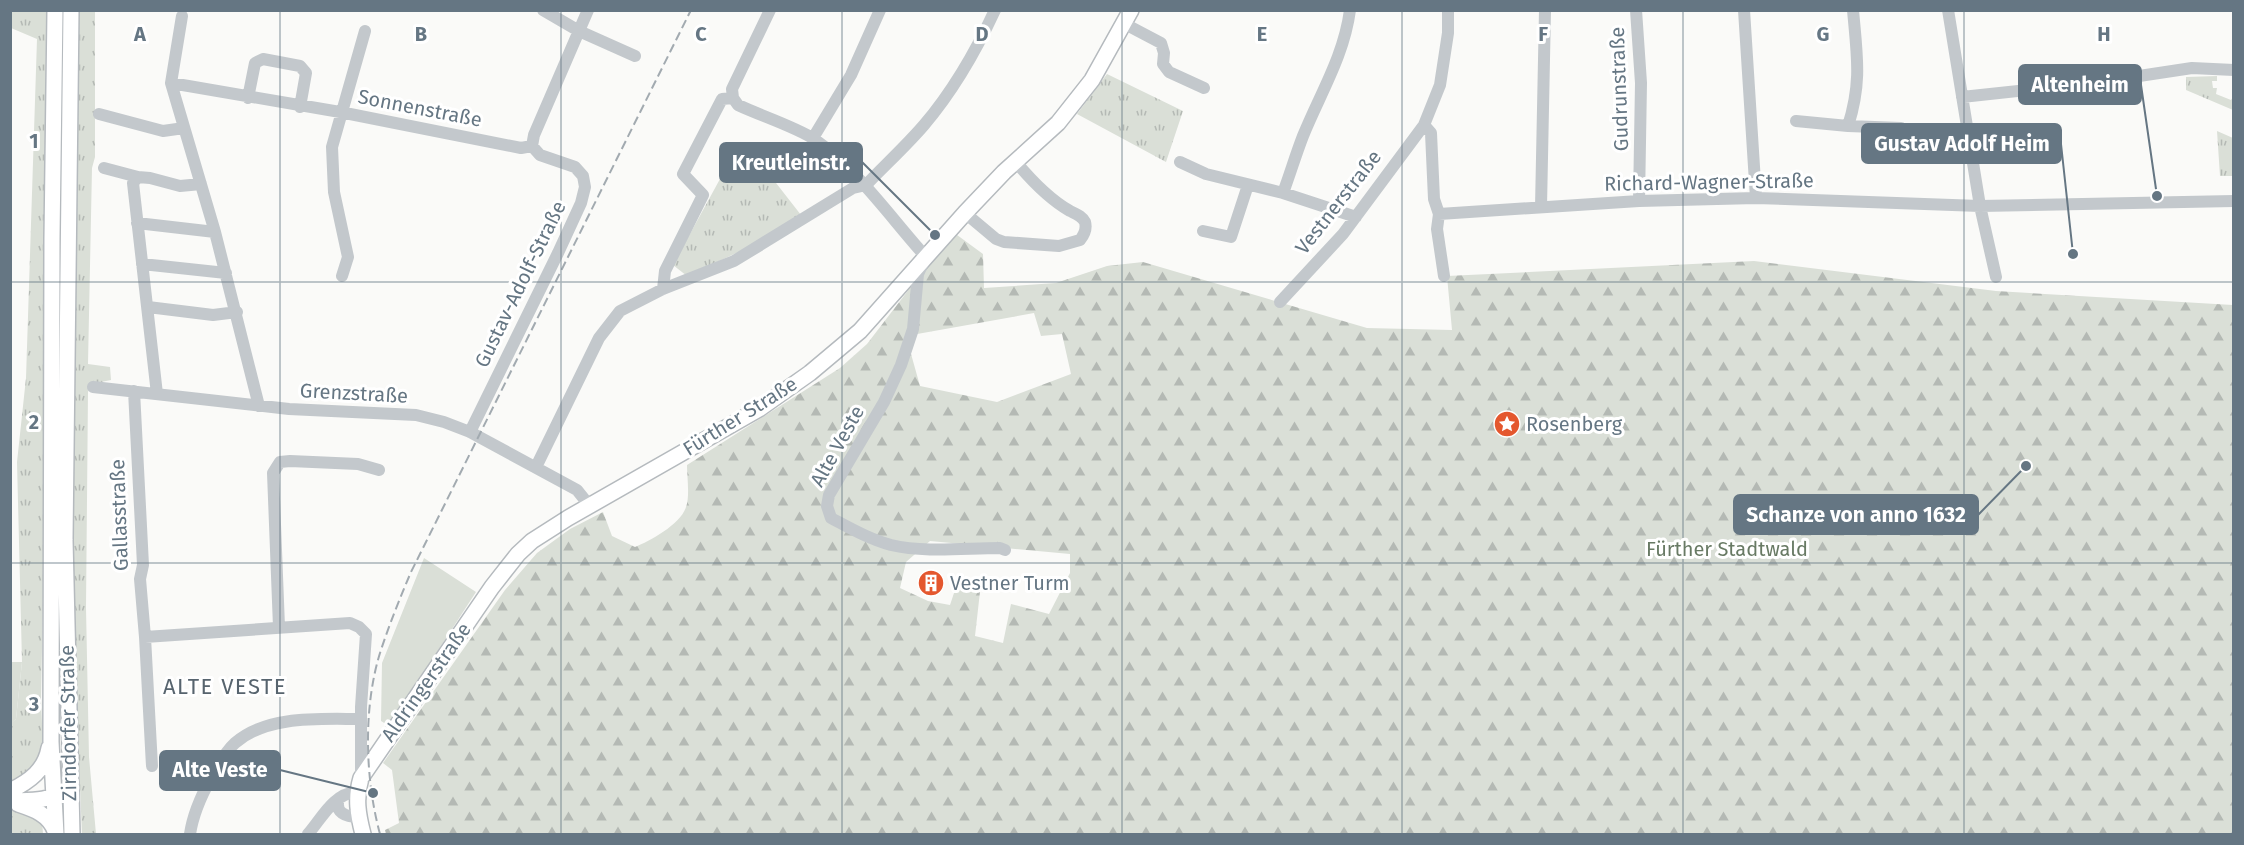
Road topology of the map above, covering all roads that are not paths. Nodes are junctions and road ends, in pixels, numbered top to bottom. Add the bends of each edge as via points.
1 (55, 10) edge
2 (70, 10) edge
3 (543, 10) edge
4 (588, 10) edge
5 (770, 10) edge
6 (880, 10) edge
7 (995, 10) edge
8 (1350, 10) edge
9 (1448, 10) edge
10 (1545, 10) edge
11 (1636, 10) edge
12 (1744, 10) edge
13 (1853, 10) edge
14 (1948, 10) edge
15 (182, 15) dead end
16 (1127, 17) edge
17 (365, 31) dead end
18 (579, 31) junction
19 (635, 56) dead end
20 (2234, 70) edge
21 (171, 83) junction
22 (1204, 88) dead end
23 (1962, 97) junction
24 (248, 98) junction
25 (727, 99) junction
26 (300, 107) junction
27 (340, 112) junction
28 (99, 114) dead end
29 (1796, 121) dead end
30 (1424, 125) junction
31 (1848, 126) junction
32 (184, 128) junction
33 (1901, 128) dead end
34 (813, 138) junction
35 (532, 146) junction
36 (1016, 162) junction
37 (1180, 162) dead end
38 (104, 168) dead end
39 (138, 177) junction
40 (201, 184) junction
41 (1248, 184) junction
42 (866, 185) junction
43 (1283, 193) junction
44 (1756, 198) junction
45 (1640, 201) junction
46 (2234, 201) edge
47 (1980, 206) junction
48 (1540, 207) junction
49 (965, 213) junction
50 (1439, 214) junction
51 (1356, 217) junction
52 (137, 223) junction
53 (215, 231) junction
54 (1203, 231) dead end
55 (926, 257) junction
56 (142, 264) junction
57 (226, 273) junction
58 (342, 276) dead end
59 (1444, 276) dead end
60 (1996, 277) dead end
61 (663, 289) junction
62 (1280, 302) dead end
63 (148, 307) junction
64 (237, 312) junction
65 (93, 387) dead end
66 (134, 392) junction
67 (157, 394) junction
68 (259, 406) junction
69 (470, 432) junction
70 (536, 467) junction
71 (379, 470) dead end
72 (58, 490) junction
73 (589, 505) junction
74 (1005, 550) dead end
75 (492, 587) joint
76 (58, 613) junction
77 (279, 627) junction
78 (146, 637) junction
79 (360, 719) junction
80 (51, 742) junction
81 (152, 766) dead end
82 (69, 778) junction
83 (358, 785) junction
84 (11, 796) edge
85 (55, 796) junction
86 (339, 798) junction
87 (342, 814) junction
88 (359, 817) junction
89 (320, 820) junction
90 (56, 834) edge
91 (72, 834) edge
92 (190, 834) edge
93 (308, 834) edge
94 (363, 834) edge

1 - 72 main road
2 - 72 main road
3 - 18 street
4 - 18 street
5 - 25 street
6 - 34 street via 851,75
7 - 42 street via 950,89 924,124
8 - 43 street via 1334,68 1303,136
9 - 30 street, Vestnerstraße via 1440,85
10 - 48 street
11 - 45 street, Gudrunstraße via 1641,83
12 - 44 street
13 - 31 street via 1859,75
14 - 23 street
15 - 21 street
16 - 22 street via 1161,43 1163,64 1169,72
16 - 36 main road, Fürther Straße via 1085,88 1058,123
17 - 27 street
18 - 19 street
18 - 35 street
20 - 23 street via 2192,68
21 - 24 street, Sonnenstraße
21 - 32 street
23 - 47 street
24 - 26 street, Sonnenstraße
24 - 26 street via 255,63 262,59 304,69
25 - 34 street
25 - 61 street via 683,174 704,195 665,271
26 - 27 street, Sonnenstraße
27 - 35 street, Sonnenstraße via 521,148
27 - 58 street via 332,147 334,192 348,257
28 - 32 street via 163,131
29 - 31 street
30 - 50 street via 1431,133 1434,199
30 - 51 street, Vestnerstraße
31 - 33 street
32 - 40 street
34 - 42 street
35 - 69 street, Gustav-Adolf-Straße via 540,154 575,167 583,176 585,187 558,253
36 - 49 main road, Fürther Straße
36 - 49 street via 1035,184 1080,216 1086,231 1080,240 1059,246 1004,242
37 - 41 street via 1206,174
38 - 39 street
39 - 40 street via 180,186
39 - 52 street via 133,183
40 - 53 street
41 - 43 street
41 - 54 street via 1231,237
42 - 55 street
42 - 61 street via 853,188 734,261
43 - 51 street
44 - 45 street, Richard-Wagner-Straße
44 - 47 street, Richard-Wagner-Straße
45 - 48 street, Richard-Wagner-Straße
46 - 47 street, Richard-Wagner-Straße
47 - 60 street
48 - 50 street, Richard-Wagner-Straße
49 - 55 main road, Fürther Straße
50 - 59 street via 1437,229
51 - 62 street, Vestnerstraße
52 - 53 street
52 - 56 street
53 - 57 street
55 - 73 main road, Fürther Straße via 860,331 810,372 759,409
55 - 74 street, Alte Veste via 918,274 913,329 901,365 884,402 829,495 827,506 831,518 869,538 893,545
56 - 57 street
56 - 63 street
57 - 64 street
61 - 70 street via 620,312 609,323
63 - 64 street via 213,315
63 - 67 street
64 - 68 street
65 - 66 street, Grenzstraße
66 - 67 street, Grenzstraße
66 - 78 street, Gallasstraße
67 - 68 street, Grenzstraße
68 - 69 street, Grenzstraße via 416,415
69 - 70 street, Grenzstraße
70 - 73 street, Grenzstraße via 578,490
71 - 77 street via 358,464 280,462 273,473
72 - 76 main road
73 - 75 main road, Fürther Straße via 532,541
75 - 83 main road, Aldringerstraße
76 - 80 main road, Zirndorfer Straße
76 - 82 main road, Zirndorfer Straße
77 - 78 street
77 - 79 street via 350,623 366,634
78 - 81 street, Gallasstraße
79 - 83 street
79 - 92 street via 309,719 253,731 234,744 215,770 200,799
80 - 84 main road via 38,772
80 - 85 main road, Zirndorfer Straße
82 - 85 main road via 66,787
82 - 91 main road, Zirndorfer Straße
83 - 86 street
83 - 88 main road
84 - 85 main road
84 - 90 main road via 45,816
85 - 90 main road, Zirndorfer Straße
86 - 87 street via 337,807
86 - 89 street
87 - 88 street
87 - 89 street
88 - 94 main road
89 - 93 street

